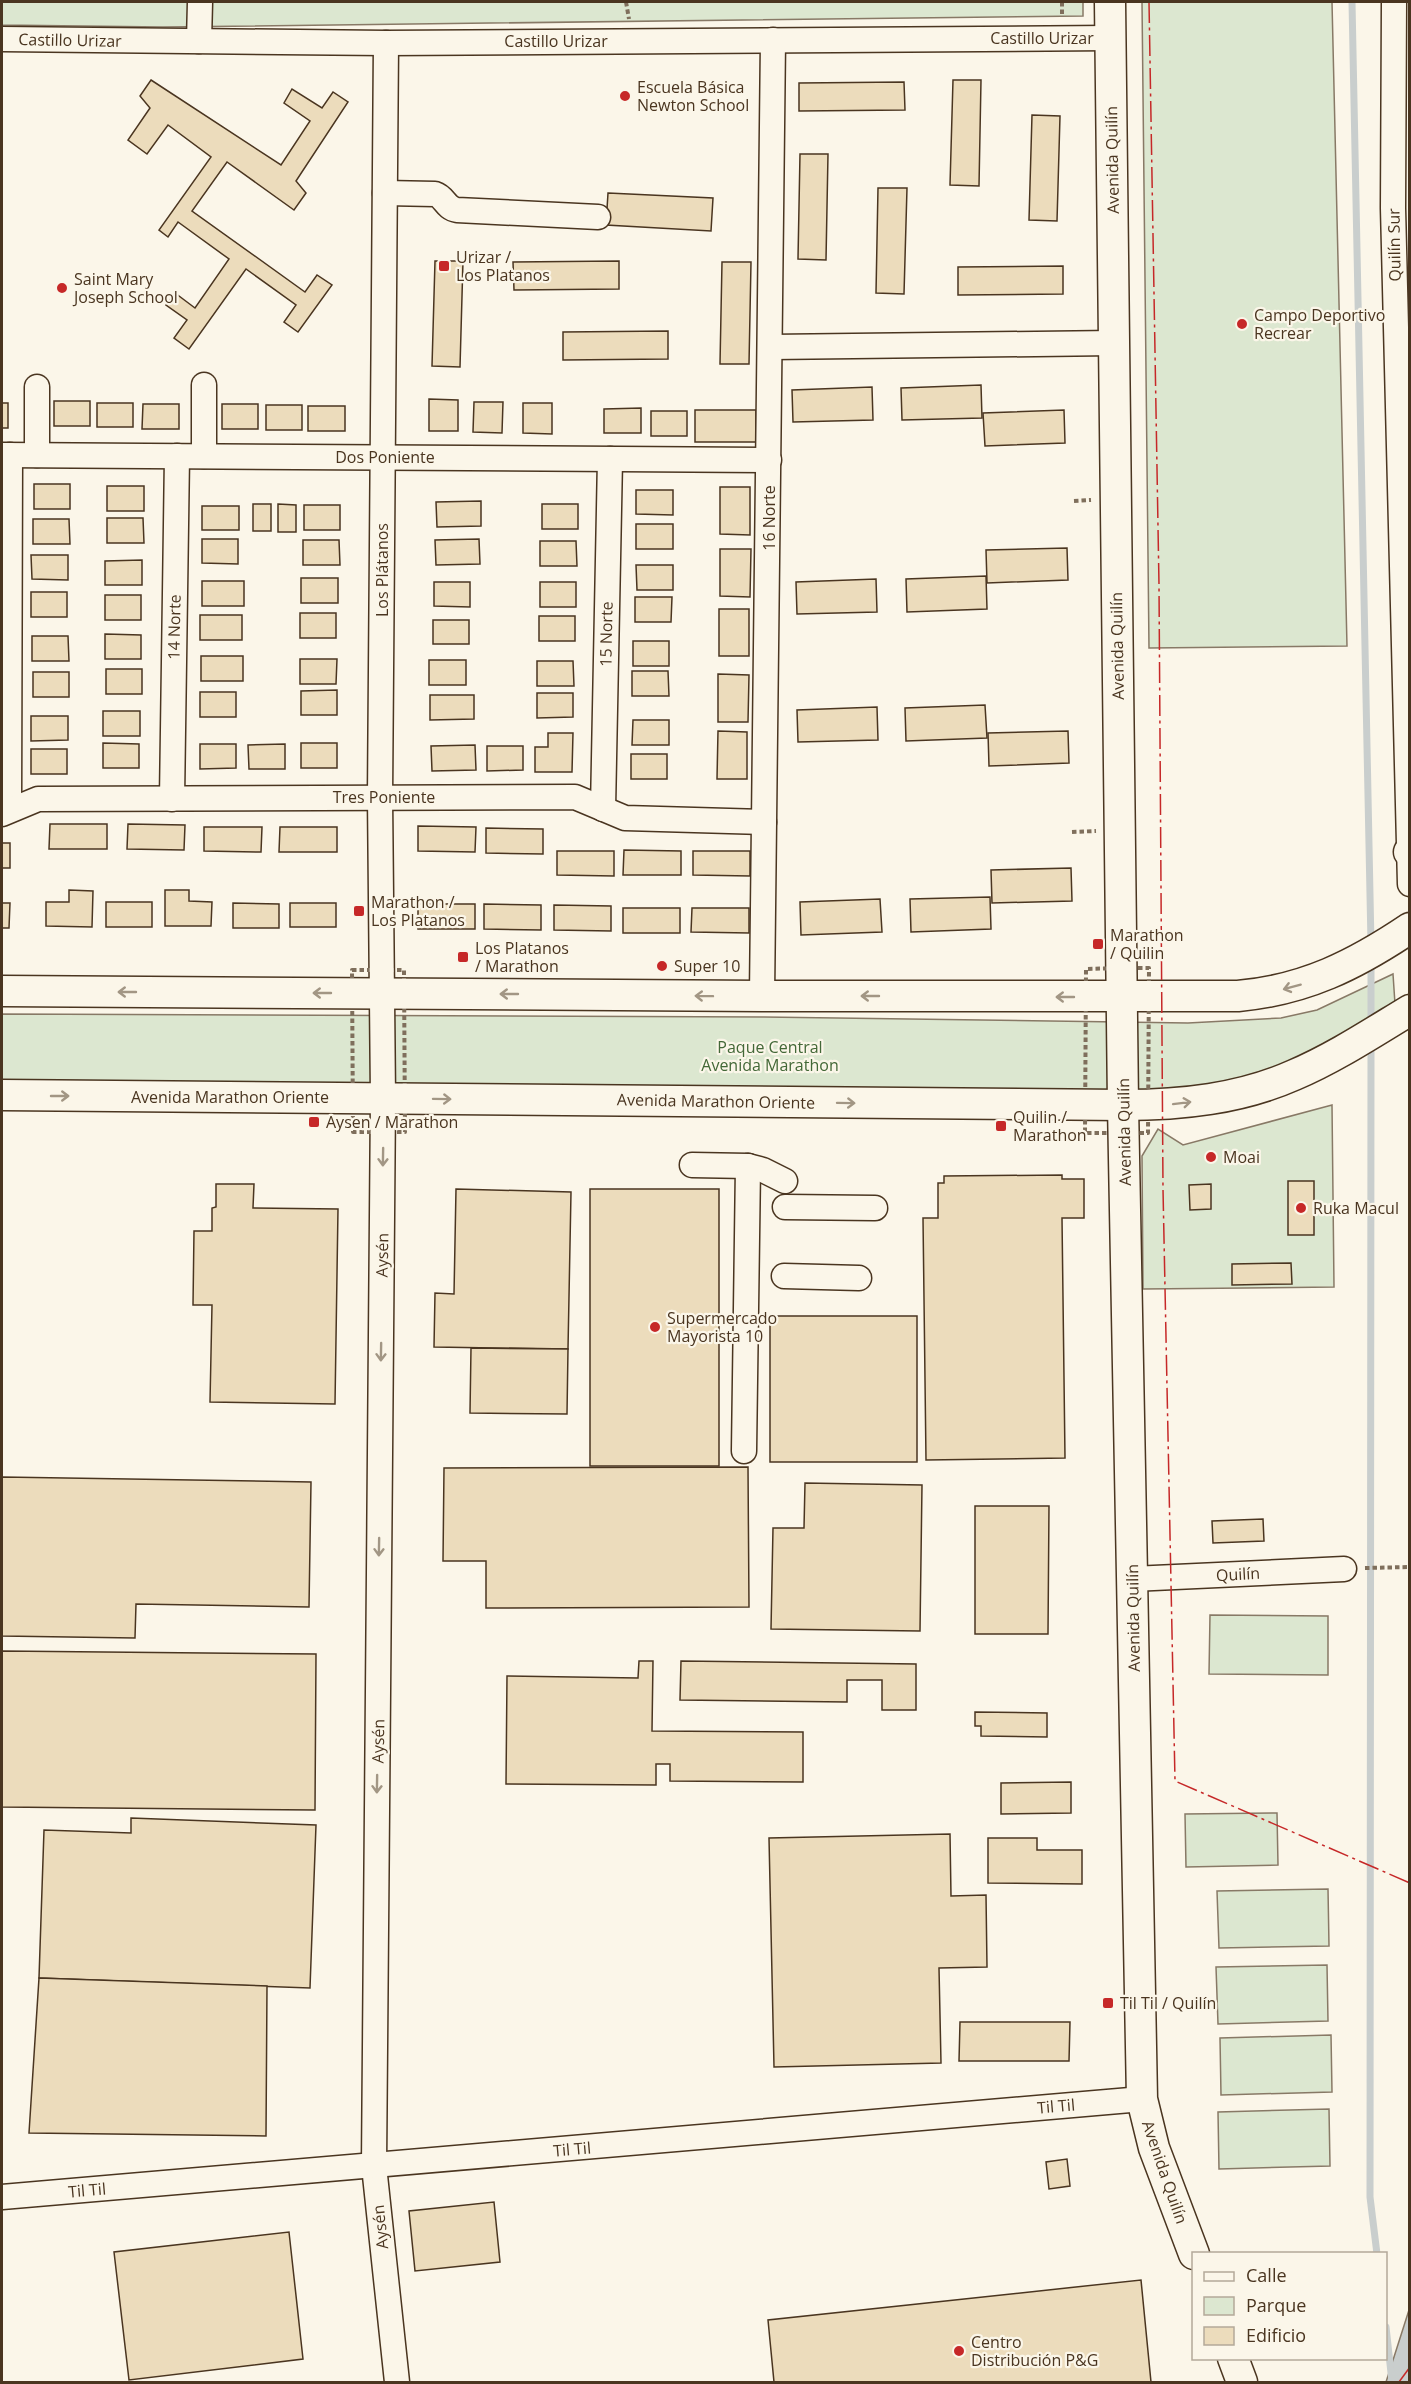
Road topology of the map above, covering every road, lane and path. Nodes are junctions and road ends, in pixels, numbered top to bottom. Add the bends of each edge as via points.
1 (200, 2) edge
2 (1110, 2) edge
3 (1394, 2) edge
4 (1110, 38) junction
5 (2, 39) edge
6 (773, 40) junction
7 (199, 41) junction
8 (386, 43) junction
9 (385, 193) junction
10 (1401, 208) edge
11 (598, 217) dead end
12 (1114, 343) junction
13 (771, 347) junction
14 (204, 385) dead end
15 (37, 387) dead end
16 (6, 455) edge
17 (37, 455) junction
18 (177, 456) junction
19 (204, 456) junction
20 (383, 457) junction
21 (610, 459) junction
22 (769, 460) junction
23 (380, 797) junction
24 (172, 799) junction
25 (603, 809) junction
26 (5, 812) edge
27 (764, 822) junction
28 (1409, 852) edge
29 (1410, 884) edge
30 (1398, 936) edge
31 (2, 991) edge
32 (381, 993) junction
33 (762, 996) junction
34 (1123, 997) junction
35 (1400, 1016) edge
36 (2, 1095) edge
37 (383, 1098) junction
38 (1123, 1105) junction
39 (692, 1165) dead end
40 (748, 1166) junction
41 (785, 1181) dead end
42 (785, 1207) dead end
43 (875, 1208) dead end
44 (784, 1276) dead end
45 (859, 1278) dead end
46 (744, 1451) dead end
47 (1410, 1567) edge
48 (1354, 1568) joint
49 (1132, 1579) junction
50 (1142, 2099) junction
51 (374, 2166) junction
52 (2, 2197) edge
53 (1194, 2252) edge
54 (1234, 2360) edge
55 (397, 2382) edge
56 (1242, 2382) edge

1 - 7 street
2 - 4 main road, Avenida Quilín
3 - 10 street, Quilín Sur
4 - 6 street, Castillo Urizar
4 - 12 main road, Avenida Quilín
5 - 7 street, Castillo Urizar
6 - 8 street, Castillo Urizar
6 - 13 street, 16 Norte
7 - 8 street, Castillo Urizar
8 - 9 street, Los Plátanos
9 - 11 street via 435,194 447,207 457,210
9 - 20 street, Los Plátanos
10 - 28 street, Quilín Sur
12 - 13 street
12 - 34 main road, Avenida Quilín
13 - 22 street, 16 Norte
14 - 19 street
15 - 17 street
16 - 17 street, Dos Poniente
16 - 26 street
17 - 18 street, Dos Poniente
18 - 19 street, Dos Poniente
18 - 24 street, 14 Norte
19 - 20 street, Dos Poniente
20 - 21 street, Dos Poniente
20 - 23 street, Los Plátanos
21 - 22 street, Dos Poniente
21 - 25 street, 15 Norte
22 - 27 street, 16 Norte
23 - 24 street, Tres Poniente
23 - 25 street, Tres Poniente via 575,797
23 - 32 street, Los Plátanos
24 - 26 street, Tres Poniente via 38,799
25 - 27 street, Tres Poniente via 625,818
27 - 33 street, 16 Norte
28 - 29 street, Quilín Sur
30 -> 34 main road via 1311,982 1261,994
32 -> 31 main road
33 -> 32 main road
32 - 37 street, Los Plátanos
34 -> 33 main road
34 - 38 main road, Avenida Quilín
38 -> 35 main road, Avenida Marathon Oriente via 1173,1104 1229,1095 1292,1076
36 -> 37 main road, Avenida Marathon Oriente
37 -> 38 main road, Avenida Marathon Oriente
37 -> 51 street, Aysén
38 - 49 main road, Avenida Quilín
39 - 40 street
40 - 41 street
40 - 46 street
42 - 43 street
44 - 45 street
47 - 48 path
48 - 49 street, Quilín
49 - 50 main road, Avenida Quilín
50 - 51 street, Til Til
50 - 53 main road, Avenida Quilín via 1154,2148
51 - 52 street, Til Til
51 - 55 street, Aysén
54 - 56 main road

